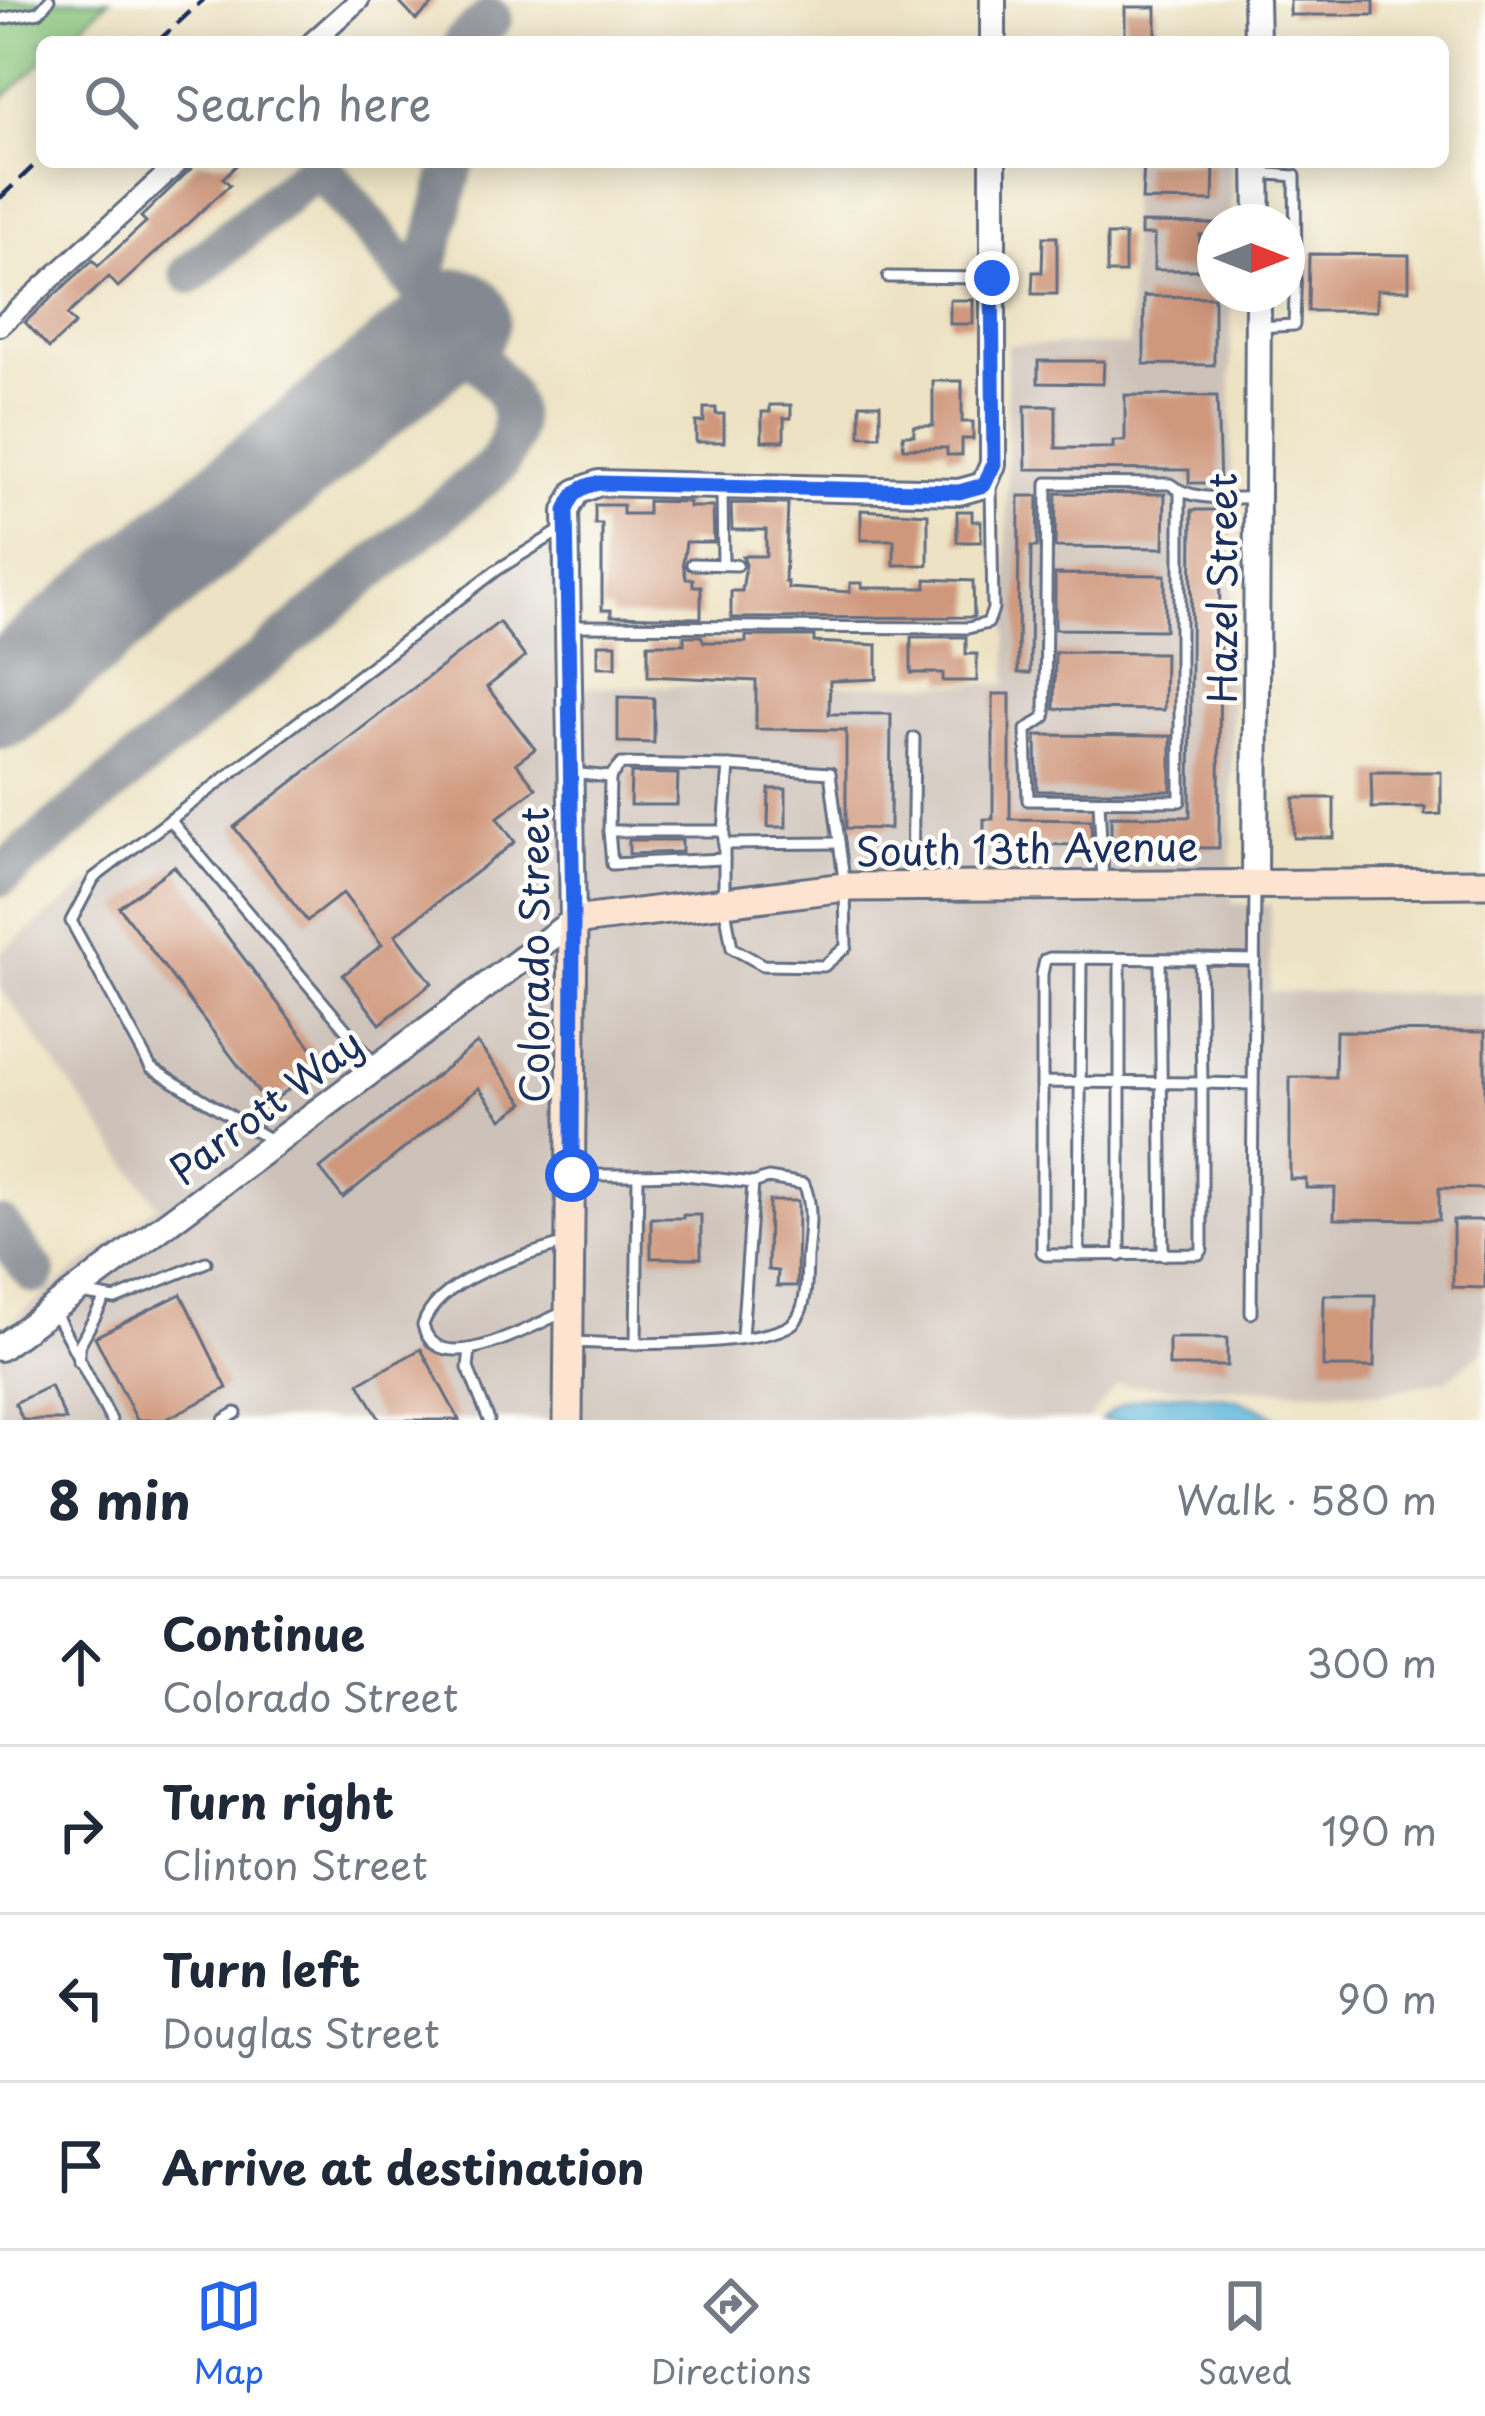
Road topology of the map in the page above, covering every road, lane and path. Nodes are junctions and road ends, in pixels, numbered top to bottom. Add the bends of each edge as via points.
1 (50, 0) edge
2 (359, 0) edge
3 (993, 0) edge
4 (1256, 0) edge
5 (0, 19) edge
6 (319, 36) edge
7 (993, 36) edge
8 (1257, 36) edge
9 (172, 168) edge
10 (993, 168) edge
11 (1257, 168) edge
12 (1258, 204) edge
13 (1293, 204) edge
14 (888, 277) dead end
15 (992, 278) junction
16 (1258, 312) edge
17 (1294, 312) edge
18 (0, 326) edge
19 (1258, 327) junction
20 (987, 480) junction
21 (722, 486) junction
22 (1180, 492) junction
23 (1257, 498) junction
24 (566, 527) junction
25 (692, 564) dead end
26 (723, 564) junction
27 (737, 565) dead end
28 (568, 626) junction
29 (914, 738) dead end
30 (729, 766) junction
31 (571, 773) junction
32 (610, 776) junction
33 (1099, 802) junction
34 (170, 820) junction
35 (609, 830) junction
36 (724, 831) junction
37 (839, 843) junction
38 (724, 844) junction
39 (724, 859) junction
40 (1255, 882) junction
41 (1485, 883) edge
42 (1103, 884) junction
43 (911, 886) junction
44 (845, 887) junction
45 (724, 902) junction
46 (573, 921) junction
47 (1081, 958) junction
48 (1120, 958) junction
49 (1160, 959) junction
50 (1200, 959) junction
51 (1255, 960) junction
52 (377, 1066) junction
53 (1042, 1082) junction
54 (1079, 1082) junction
55 (1120, 1082) junction
56 (1161, 1082) junction
57 (1202, 1083) junction
58 (1253, 1084) junction
59 (275, 1143) junction
60 (638, 1174) junction
61 (572, 1175) junction
62 (753, 1183) junction
63 (571, 1241) junction
64 (1079, 1255) junction
65 (1162, 1255) junction
66 (1120, 1256) junction
67 (118, 1260) junction
68 (206, 1262) dead end
69 (139, 1289) junction
70 (76, 1291) junction
71 (104, 1300) junction
72 (53, 1309) junction
73 (571, 1310) junction
74 (1251, 1313) dead end
75 (742, 1336) junction
76 (570, 1342) junction
77 (636, 1344) junction
78 (0, 1348) edge
79 (470, 1349) junction
80 (78, 1360) junction
81 (236, 1413) dead end
82 (111, 1420) edge
83 (224, 1420) edge
84 (490, 1420) edge
85 (568, 1420) edge

1 - 5 lane via 40,13
2 - 6 street
3 - 7 street
4 - 8 street
9 - 18 street
10 - 15 street
11 - 12 street
11 - 13 lane via 1294,176
14 - 15 lane
15 - 20 street
16 - 19 street, Hazel Street
17 - 19 lane via 1294,325
19 - 23 street, Hazel Street
20 - 21 street via 959,492
20 - 28 lane via 988,623
21 - 24 street, Colorado Street via 585,485 566,511
21 - 26 lane
22 - 23 lane
22 - 33 lane via 1180,801
22 - 33 lane via 1170,484 1047,483 1045,718 1026,730 1028,800
23 - 40 street, Hazel Street
24 - 28 street, Colorado Street
24 - 34 lane via 497,570
25 - 26 lane
26 - 27 lane
28 - 31 street, Colorado Street
29 - 43 lane
30 - 32 lane via 621,764
30 - 36 lane
30 - 37 lane via 830,773
31 - 32 lane
31 - 46 street, Colorado Street
32 - 35 lane
33 - 42 lane
34 - 52 lane
34 - 59 lane via 94,878 70,922 152,1068
35 - 36 lane
35 - 39 lane via 612,864
36 - 38 lane
37 - 38 lane
37 - 44 lane
38 - 39 lane
39 - 45 lane
40 - 41 main road, South 13th Avenue
40 - 42 main road, South 13th Avenue
40 - 51 lane
42 - 43 main road, South 13th Avenue
43 - 44 main road, South 13th Avenue
44 - 45 main road, South 13th Avenue
44 - 45 lane via 846,947 824,966 754,962 732,948
45 - 46 main road, South 13th Avenue
46 - 52 street, Parrott Way
46 - 61 main road, Colorado Street
47 - 48 lane
47 - 53 lane via 1045,960
47 - 54 lane
48 - 49 lane
48 - 55 lane
49 - 50 lane
49 - 56 lane
50 - 51 lane
50 - 57 lane
51 - 58 lane
52 - 59 street, Parrott Way
53 - 54 lane
53 - 64 lane via 1042,1252
54 - 55 lane
54 - 64 lane
55 - 56 lane
55 - 66 lane
56 - 57 lane
56 - 65 lane
57 - 58 lane
57 - 65 lane via 1202,1250
58 - 74 lane
59 - 67 street, Parrott Way
60 - 61 lane
60 - 62 lane
60 - 77 lane
61 - 63 main road, Colorado Street
62 - 75 lane
62 - 75 lane via 804,1184 805,1296 796,1322
63 - 73 main road, Colorado Street
63 - 79 lane via 486,1271 434,1303 422,1324 430,1343
64 - 66 lane
65 - 66 lane
67 - 69 lane
67 - 70 street, Parrott Way
68 - 69 lane
69 - 71 lane
70 - 71 lane
70 - 72 street, Parrott Way
71 - 80 lane
72 - 78 street, Parrott Way
72 - 80 lane
73 - 76 main road, Colorado Street
73 - 79 lane
75 - 77 lane
76 - 77 lane
76 - 85 main road, Colorado Street
79 - 84 lane via 468,1368
80 - 82 lane
81 - 83 lane

